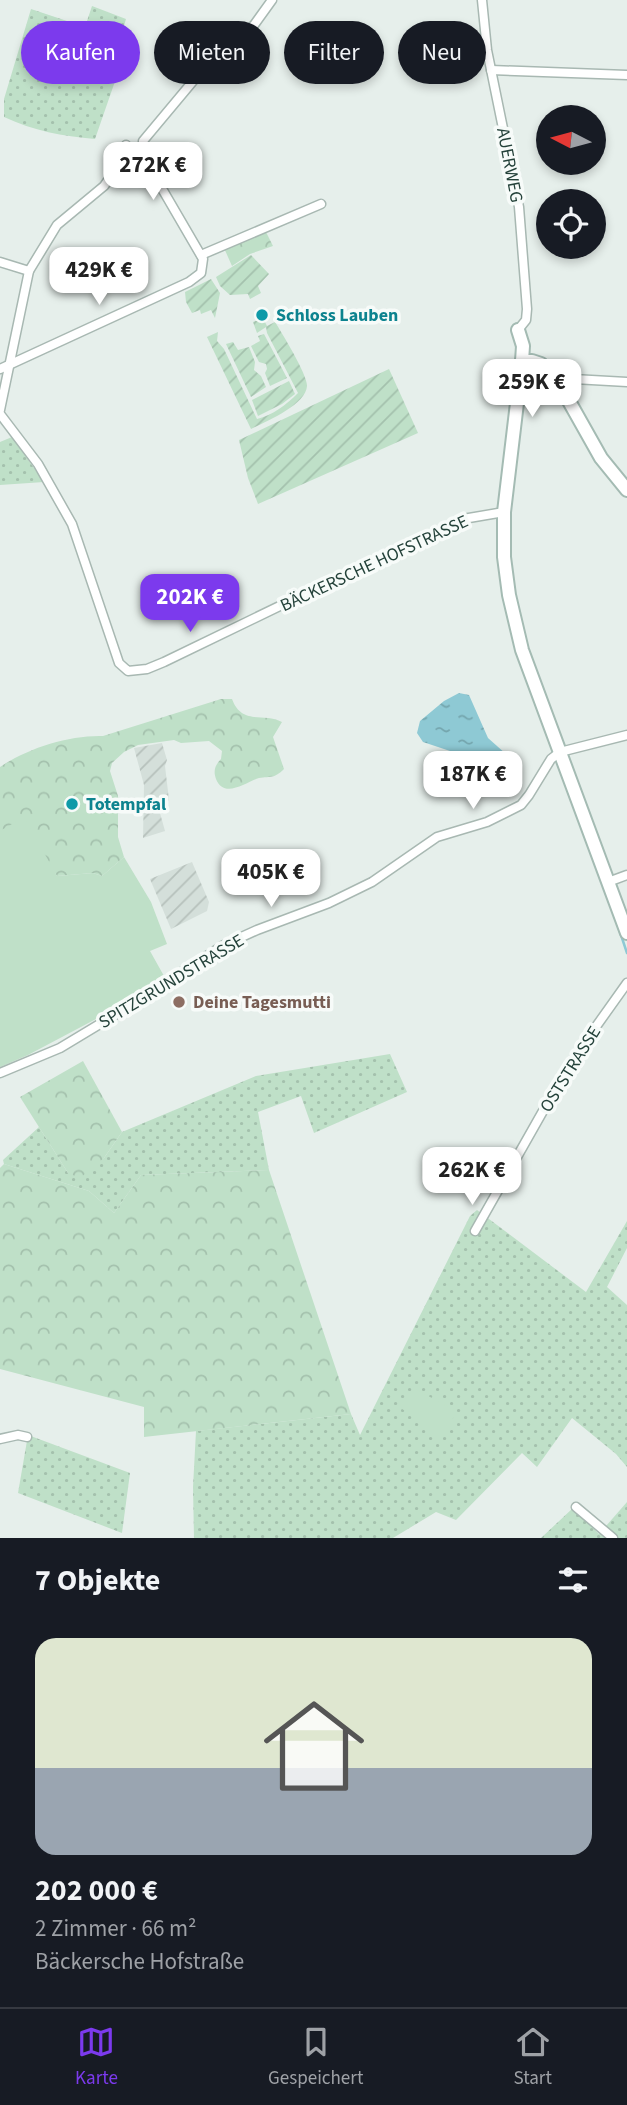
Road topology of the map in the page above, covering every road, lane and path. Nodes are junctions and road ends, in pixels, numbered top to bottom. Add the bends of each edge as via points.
1 (272, 0) edge
2 (482, 0) edge
3 (491, 70) junction
4 (627, 75) edge
5 (127, 145) dead end
6 (321, 204) dead end
7 (201, 254) junction
8 (0, 262) edge
9 (29, 271) junction
10 (519, 330) joint
11 (522, 361) junction
12 (11, 364) junction
13 (0, 369) edge
14 (556, 379) junction
15 (627, 382) edge
16 (0, 412) edge
17 (627, 490) edge
18 (504, 512) junction
19 (627, 735) edge
20 (560, 752) junction
21 (627, 875) edge
22 (608, 882) junction
23 (627, 933) edge
24 (627, 983) edge
25 (0, 1073) edge
26 (475, 1231) dead end
27 (27, 1437) dead end
28 (0, 1439) edge
29 (576, 1507) dead end
30 (613, 1538) edge

1 - 7 street via 254,25 204,68 143,141 150,168
2 - 3 street, AUERWEG
3 - 4 street
3 - 10 street, AUERWEG via 519,207 527,309
5 - 9 street via 125,156 104,186 57,225
6 - 7 street
7 - 12 street via 203,269 189,282
8 - 9 street
9 - 12 street
10 - 11 street
11 - 14 street via 541,364
11 - 18 street
12 - 13 street
12 - 16 street
14 - 15 street
14 - 17 street via 601,458
16 - 18 street, BÄCKERSCHE HOFSTRASSE via 38,464 72,524 119,663 128,671 164,662 463,519
18 - 20 street via 504,557 517,635
19 - 20 street
20 - 22 street
20 - 25 street, SPITZGRUNDSTRASSE via 516,807 487,822 437,836 372,882 340,898 234,939 60,1048
21 - 22 street
22 - 23 street
24 - 26 street, OSTSTRASSE via 543,1111
27 - 28 street
29 - 30 street

